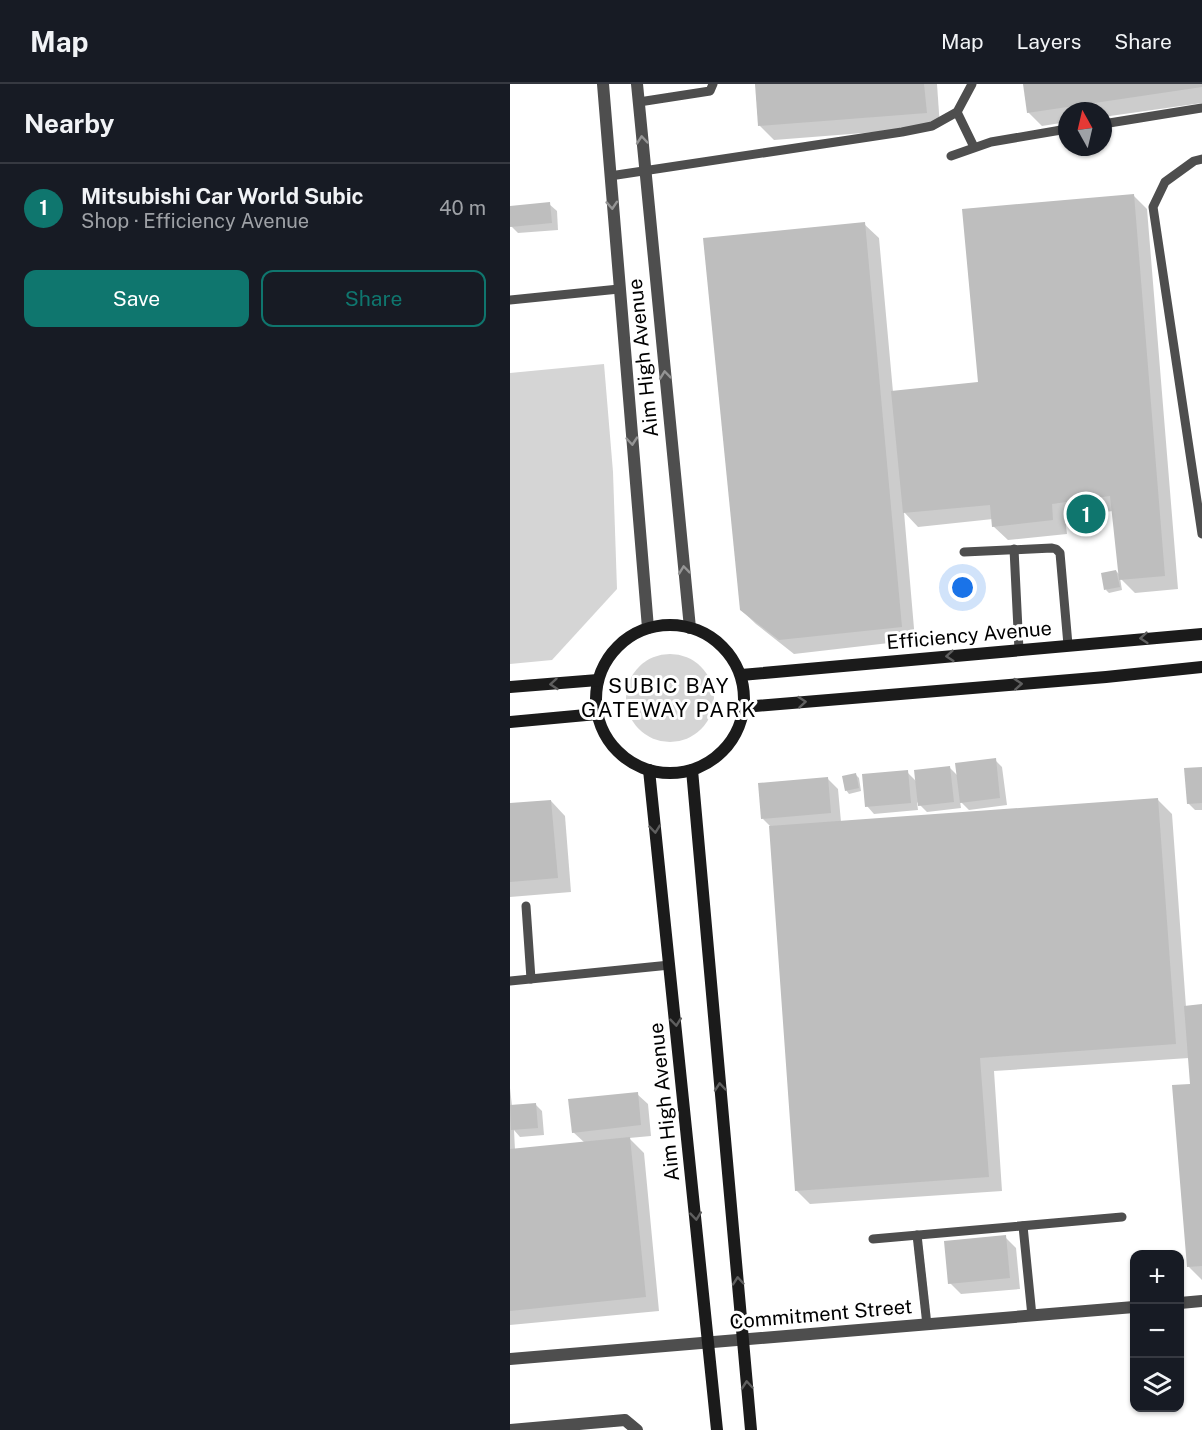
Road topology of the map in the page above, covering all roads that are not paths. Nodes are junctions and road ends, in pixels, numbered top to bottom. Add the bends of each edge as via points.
1 (603, 84) edge
2 (637, 84) edge
3 (713, 84) edge
4 (972, 84) edge
5 (639, 102) junction
6 (1202, 108) edge
7 (957, 112) junction
8 (1112, 123) edge
9 (1058, 130) edge
10 (974, 147) junction
11 (951, 156) dead end
12 (1202, 159) edge
13 (645, 170) junction
14 (610, 176) junction
15 (619, 289) junction
16 (510, 300) edge
17 (1202, 534) edge
18 (1014, 549) junction
19 (964, 552) dead end
20 (648, 628) junction
21 (690, 628) junction
22 (1202, 634) edge
23 (1068, 645) junction
24 (1019, 650) junction
25 (1202, 667) edge
26 (741, 675) junction
27 (598, 680) junction
28 (510, 687) edge
29 (744, 707) junction
30 (597, 714) junction
31 (510, 722) edge
32 (649, 770) junction
33 (692, 770) junction
34 (525, 906) dead end
35 (670, 965) junction
36 (531, 979) junction
37 (510, 981) edge
38 (1122, 1216) dead end
39 (1023, 1226) junction
40 (917, 1235) junction
41 (873, 1239) dead end
42 (1202, 1300) edge
43 (1184, 1302) edge
44 (1130, 1307) edge
45 (1032, 1316) junction
46 (927, 1325) junction
47 (743, 1340) junction
48 (709, 1342) junction
49 (510, 1359) edge
50 (510, 1430) edge
51 (637, 1430) edge
52 (717, 1430) edge
53 (751, 1430) edge

1 - 14 street, Aim High Avenue
2 - 5 street, Aim High Avenue
3 - 5 lane via 710,91
4 - 7 lane
13 -> 5 street, Aim High Avenue
6 - 8 lane
7 - 10 lane
7 - 13 lane via 932,126 902,132
9 - 10 lane
10 - 11 lane
12 - 17 lane via 1165,182 1153,207
13 - 14 lane
21 -> 13 street, Aim High Avenue
14 -> 15 street, Aim High Avenue
15 - 16 lane
15 -> 20 street, Aim High Avenue
18 - 19 lane
18 - 23 lane via 1052,548 1059,553
18 - 24 lane
20 - 21 street
20 - 27 street via 617,648
21 - 26 street via 726,650
22 -> 23 street, Efficiency Avenue
23 - 24 street, Efficiency Avenue
24 -> 26 street, Efficiency Avenue
29 -> 25 street
26 - 29 street
27 -> 28 street
27 - 30 street
29 - 33 street via 740,724 721,753
30 - 31 street
30 - 32 street via 610,743 634,764
32 - 33 street
32 -> 35 street, Aim High Avenue
47 -> 33 street
34 - 36 lane
35 - 36 lane
35 -> 48 street, Aim High Avenue
36 - 37 lane
38 - 39 lane
39 - 40 lane
39 - 45 lane
40 - 41 lane
40 - 46 lane
42 - 43 street
44 - 45 street, Commitment Street
45 - 46 street, Commitment Street
46 - 47 street, Commitment Street
47 - 48 street, Commitment Street
53 -> 47 street
48 - 49 street, Commitment Street
48 - 52 street, Aim High Avenue
50 - 51 street via 625,1420

